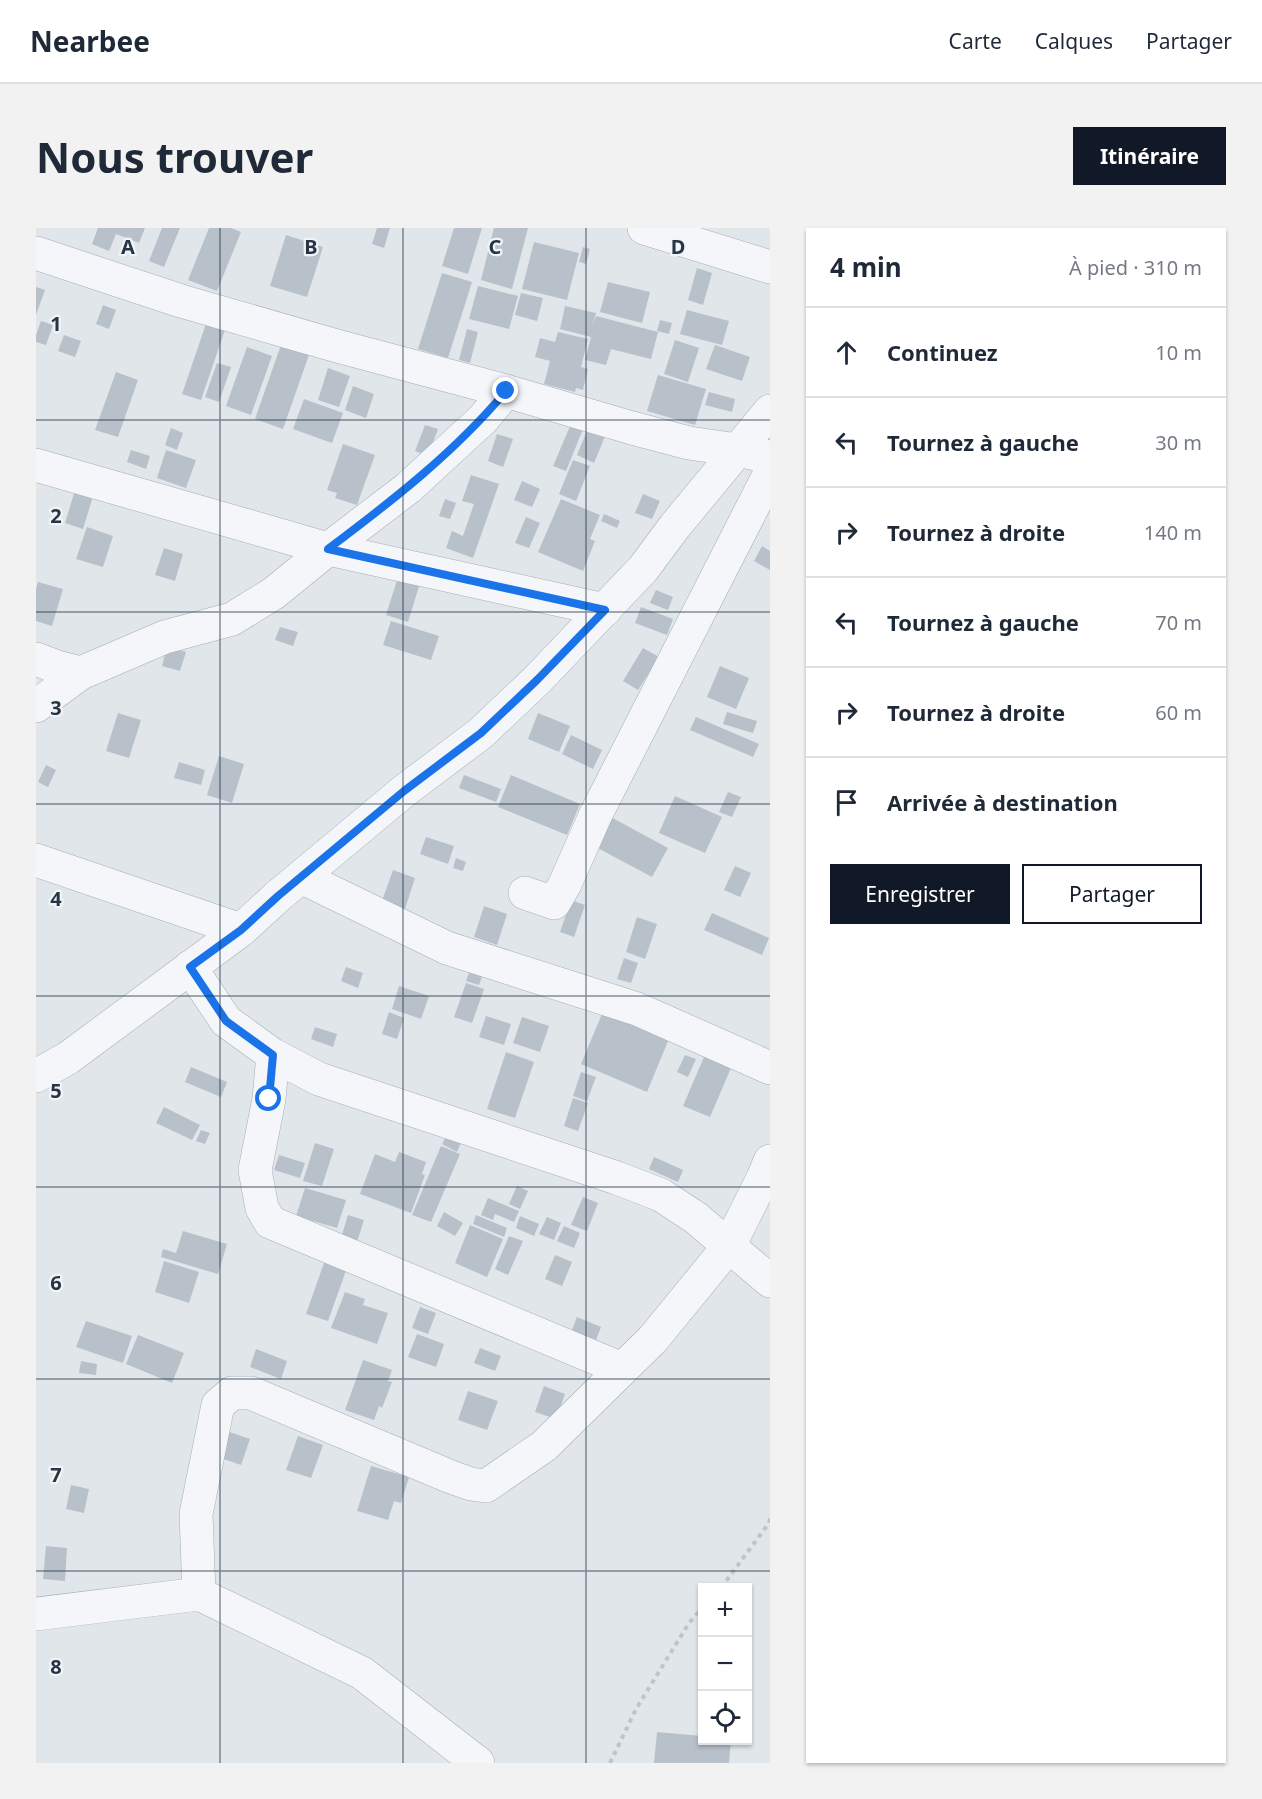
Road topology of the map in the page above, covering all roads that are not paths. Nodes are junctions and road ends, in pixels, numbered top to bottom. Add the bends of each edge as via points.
1 (644, 228) edge
2 (36, 253) edge
3 (770, 267) edge
4 (506, 391) junction
5 (770, 411) edge
6 (737, 450) junction
7 (770, 457) edge
8 (36, 465) edge
9 (770, 473) edge
10 (328, 549) junction
11 (605, 610) junction
12 (36, 659) edge
13 (81, 673) junction
14 (36, 706) edge
15 (36, 860) edge
16 (301, 876) junction
17 (525, 893) dead end
18 (241, 930) junction
19 (190, 967) junction
20 (273, 1055) junction
21 (770, 1068) edge
22 (36, 1076) edge
23 (770, 1161) edge
24 (729, 1246) junction
25 (770, 1281) edge
26 (622, 1369) junction
27 (199, 1594) junction
28 (36, 1614) edge
29 (478, 1763) edge

1 - 3 street
2 - 4 street via 181,301
4 - 6 street via 689,443
4 - 10 street via 483,419 408,488
5 - 6 street
6 - 7 street
6 - 11 street via 643,569
8 - 10 street
9 - 17 street via 595,816 560,894 554,903
10 - 11 street
10 - 13 street via 274,593 232,619 165,637
11 - 16 street via 481,733
12 - 13 street
13 - 14 street
15 - 18 street
16 - 18 street
16 - 21 street via 447,948 637,1009
18 - 19 street
19 - 20 street via 226,1021
19 - 22 street via 68,1058
20 - 24 street via 319,1079 661,1195
20 - 26 street via 255,1170 262,1208 270,1222
23 - 24 street
24 - 25 street
24 - 26 street via 653,1339
26 - 27 street via 544,1446 486,1486 451,1477 251,1393 232,1393 218,1405 196,1514
27 - 28 street
27 - 29 street via 362,1673

